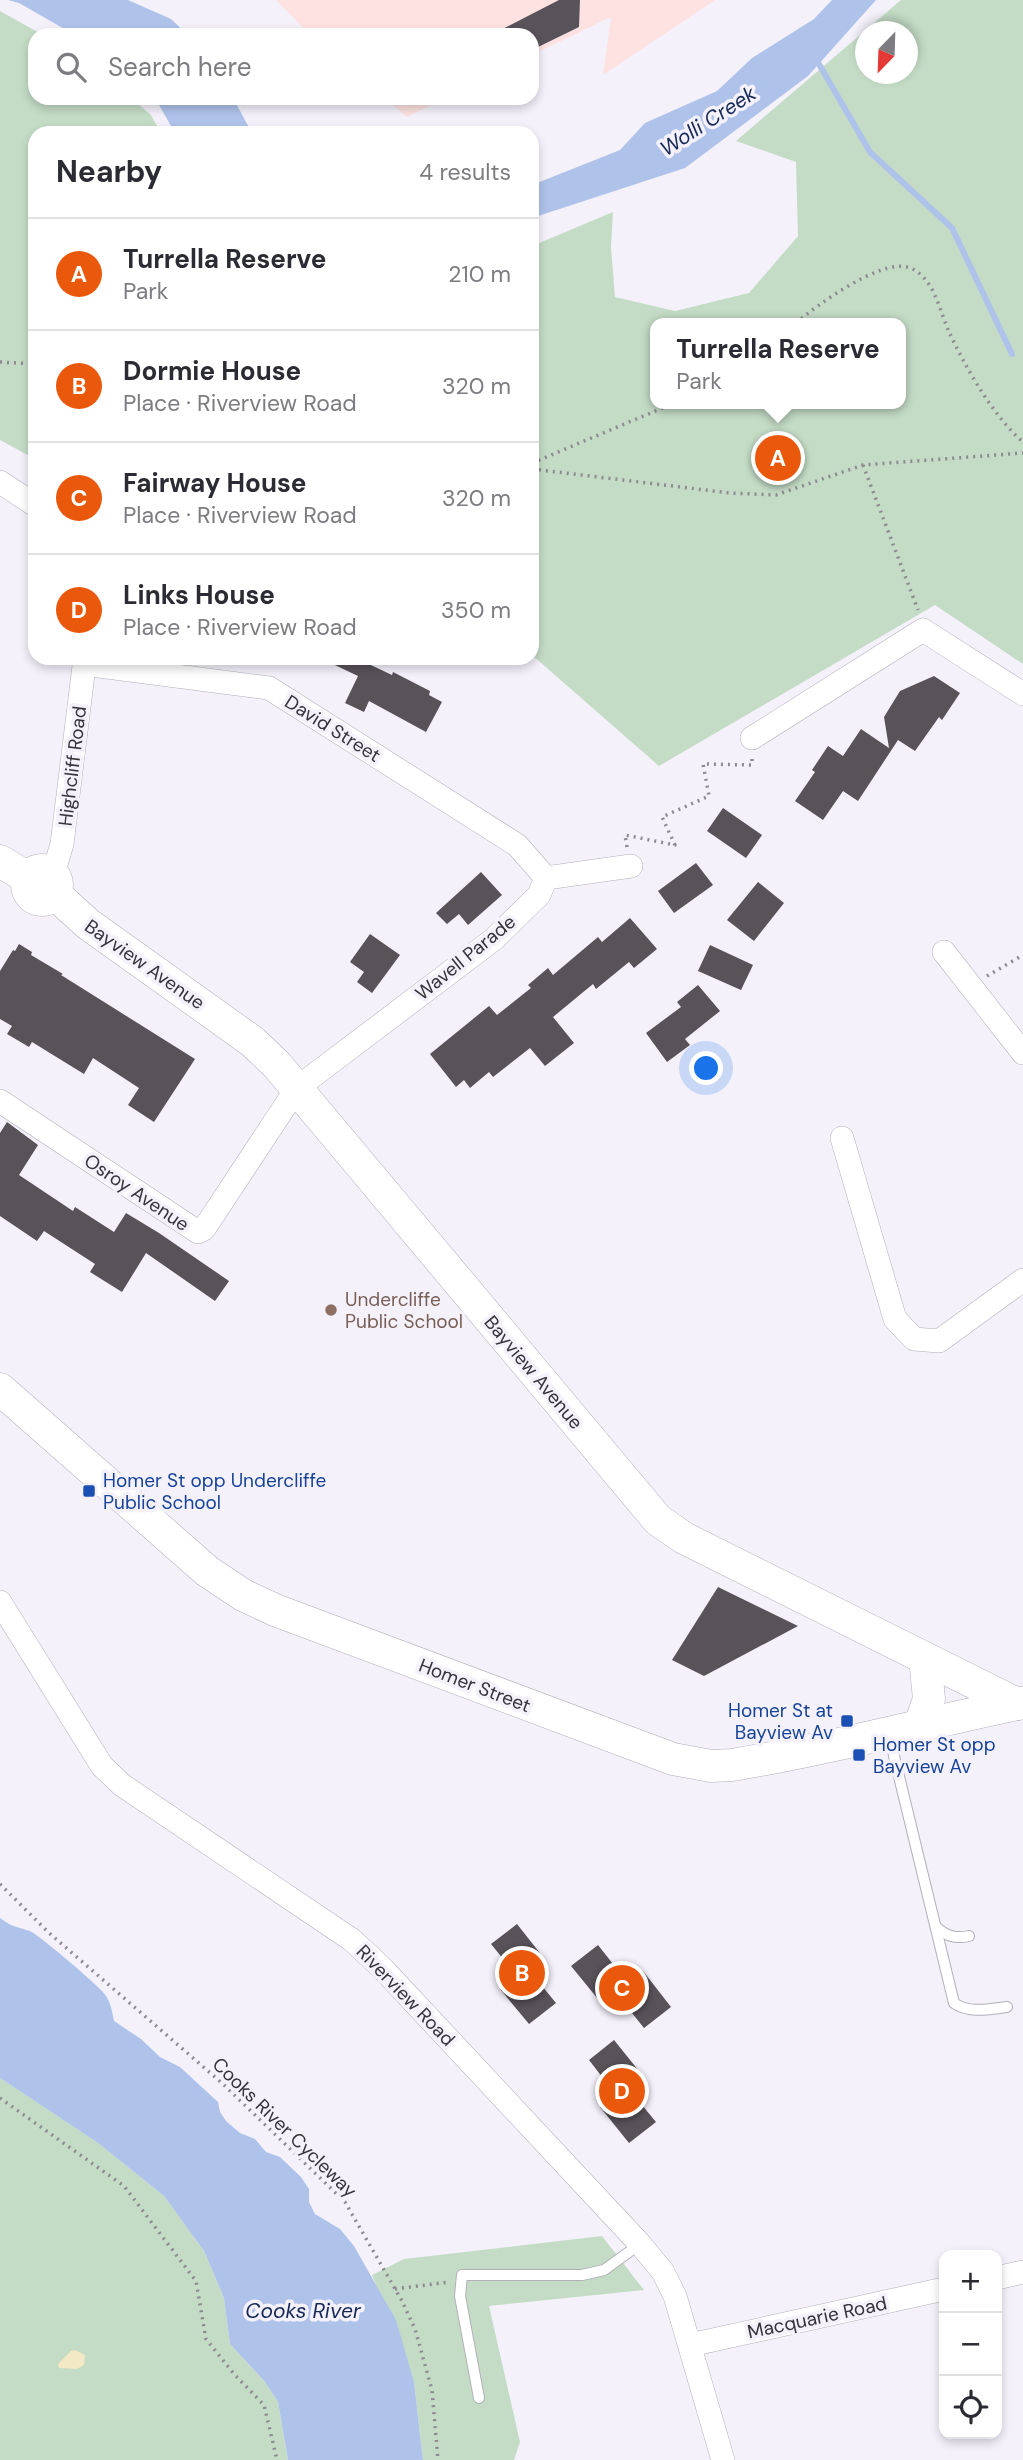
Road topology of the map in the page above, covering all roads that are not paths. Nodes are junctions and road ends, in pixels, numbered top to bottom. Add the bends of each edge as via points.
1 (0, 482) edge
2 (28, 500) edge
3 (84, 665) edge
4 (112, 665) edge
5 (1023, 694) edge
6 (752, 738) road end
7 (0, 861) edge
8 (631, 866) road end
9 (546, 878) junction
10 (45, 882) junction
11 (944, 952) dead end
12 (1023, 1053) edge
13 (297, 1088) junction
14 (0, 1101) edge
15 (842, 1138) dead end
16 (1023, 1280) edge
17 (0, 1389) edge
18 (0, 1602) edge
19 (925, 1658) junction
20 (1020, 1704) edge
21 (905, 1729) junction
22 (936, 1927) junction
23 (969, 1936) dead end
24 (1007, 2007) dead end
25 (640, 2244) junction
26 (1023, 2272) edge
27 (1002, 2277) edge
28 (939, 2290) edge
29 (690, 2345) junction
30 (479, 2398) dead end
31 (723, 2460) edge

1 - 2 street
3 - 10 street, Highcliff Road via 62,844
4 - 9 street, David Street via 269,688 517,845
5 - 6 street via 923,630
7 - 10 main road, Bayview Avenue
8 - 9 street
9 - 13 street, Wavell Parade via 539,895 494,939
10 - 13 main road, Bayview Avenue via 88,924 253,1042
11 - 12 street
13 - 14 street, Osroy Avenue via 198,1232
13 - 19 main road, Bayview Avenue via 658,1520 684,1538
15 - 16 street via 895,1319 914,1339 939,1340
17 - 21 main road, Homer Street via 207,1571 275,1611 692,1764 732,1765
18 - 25 street, Riverview Road via 102,1766 122,1785 352,1940
19 - 20 main road, Bayview Avenue
19 - 21 main road via 929,1699
20 - 21 main road, Homer Street
21 - 22 lane via 894,1756
22 - 23 lane via 958,1938
22 - 24 lane via 954,2003 976,2010
25 - 29 street, Riverview Road via 676,2296
25 - 30 lane via 604,2270 582,2275 462,2275 460,2296
26 - 27 street
28 - 29 street, Macquarie Road
29 - 31 street, Riverview Road

